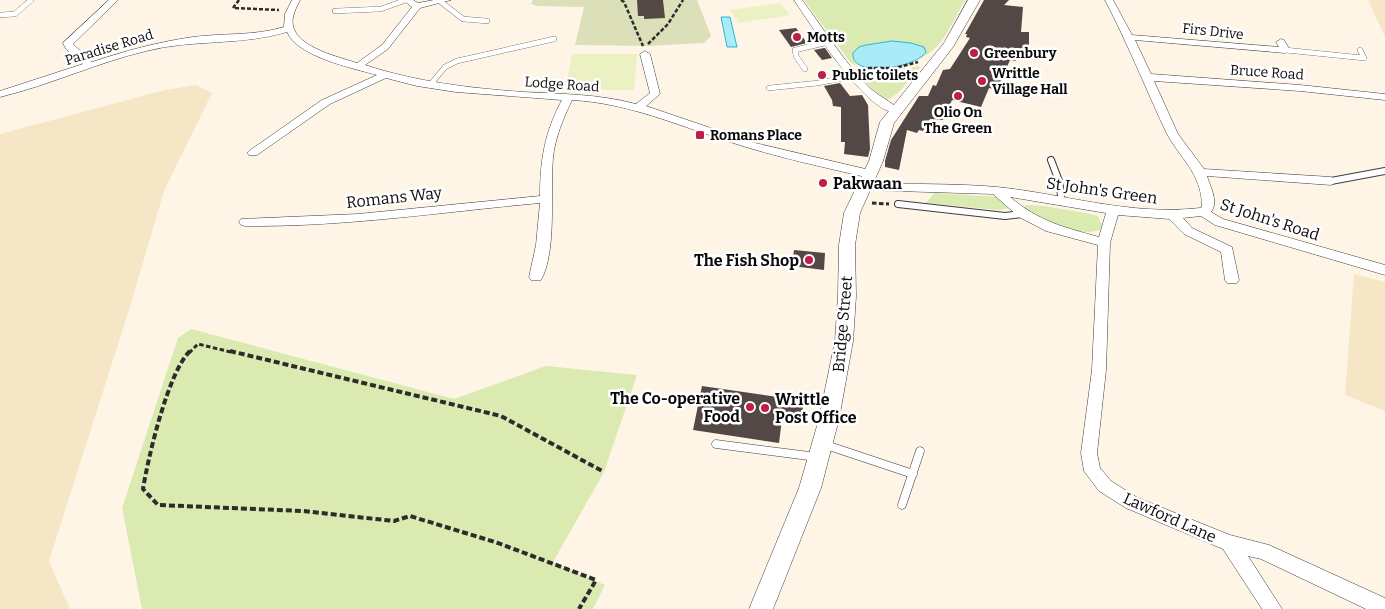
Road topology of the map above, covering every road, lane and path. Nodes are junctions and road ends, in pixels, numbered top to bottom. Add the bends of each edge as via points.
1 (31, 0) edge
2 (114, 0) edge
3 (239, 0) edge
4 (296, 0) edge
5 (407, 0) edge
6 (621, 0) edge
7 (684, 0) edge
8 (798, 0) edge
9 (974, 0) edge
10 (1109, 0) edge
11 (444, 1) edge
12 (418, 6) junction
13 (287, 10) dead end
14 (335, 12) dead end
15 (0, 15) edge
16 (488, 21) dead end
17 (288, 29) junction
18 (1129, 37) junction
19 (554, 39) dead end
20 (829, 42) junction
21 (1283, 46) joint
22 (1360, 50) dead end
23 (645, 54) dead end
24 (933, 64) junction
25 (90, 66) junction
26 (358, 66) junction
27 (805, 69) dead end
28 (852, 72) junction
29 (385, 74) junction
30 (1146, 77) junction
31 (430, 85) junction
32 (769, 88) dead end
33 (0, 94) edge
34 (655, 94) junction
35 (1385, 97) edge
36 (568, 98) junction
37 (638, 107) junction
38 (894, 110) junction
39 (664, 116) junction
40 (253, 153) dead end
41 (1051, 160) dead end
42 (1385, 171) edge
43 (1200, 172) junction
44 (1331, 181) joint
45 (864, 185) junction
46 (997, 191) junction
47 (545, 198) junction
48 (1062, 202) junction
49 (898, 204) joint
50 (1113, 210) junction
51 (1203, 212) junction
52 (1023, 214) junction
53 (1172, 215) junction
54 (245, 222) dead end
55 (1104, 243) junction
56 (1385, 270) edge
57 (536, 277) dead end
58 (1232, 280) dead end
59 (716, 444) dead end
60 (920, 450) dead end
61 (821, 451) junction
62 (604, 472) dead end
63 (913, 474) junction
64 (902, 505) dead end
65 (1229, 543) junction
66 (1385, 608) edge
67 (579, 609) edge
68 (761, 609) edge
69 (1273, 609) edge

1 - 15 lane via 15,14
2 - 25 street via 68,43
3 - 13 path via 232,8
4 - 17 street via 288,14
5 - 12 street
5 - 14 lane via 380,9
6 - 7 path via 644,48 666,27
8 - 20 street
9 - 24 street, Bridge Street via 949,44
10 - 18 street, St John's Road
11 - 12 street
11 - 16 lane via 463,19
12 - 26 street via 385,47
17 - 25 street, Paradise Road via 264,35 156,46
17 - 26 street, Lodge Road via 315,51
18 - 21 street, Firs Drive via 1247,48
18 - 30 street, St John's Road
19 - 31 lane via 457,61 446,67
20 - 27 lane via 795,50
20 - 28 street
21 - 22 lane via 1364,58
23 - 34 street
24 - 28 path via 920,61 895,68
24 - 38 street, Bridge Street
25 - 33 street, Paradise Road
26 - 29 street, Lodge Road
28 - 32 lane via 818,83
28 - 38 street via 874,99
29 - 31 street, Lodge Road
29 - 40 street via 326,102
30 - 35 street, Bruce Road
30 - 43 street, St John's Road via 1173,134
31 - 36 street, Lodge Road
34 - 37 street
34 - 39 street
36 - 37 street, Lodge Road
36 - 47 street via 548,150
37 - 39 street, Lodge Road
38 - 45 street, Bridge Street via 886,122 876,161
39 - 45 street, Lodge Road
41 - 48 lane via 1058,175
42 - 44 lane
43 - 44 street
43 - 51 street, St John's Road via 1208,198 1208,208
45 - 46 street, St John's Green
45 - 49 path
45 - 61 street, Bridge Street via 852,213 847,245 844,341
46 - 48 street, St John's Green
46 - 52 street
47 - 54 street, Romans Way via 332,220
47 - 57 street via 542,248
48 - 50 street, St John's Green
49 - 52 lane via 1005,216
50 - 53 street, St John's Green
50 - 55 street, Lawford Lane
51 - 53 street, St John's Green
51 - 56 street, St John's Road via 1219,222
52 - 55 street via 1050,228
53 - 58 street via 1188,231 1227,250
55 - 65 street, Lawford Lane via 1099,370 1089,453 1092,471 1105,486 1132,503
59 - 61 lane
60 - 63 lane
61 - 63 lane
61 - 68 street, Bridge Street via 796,524
62 - 67 path via 501,416 198,344 183,358 149,453 143,489 158,505 303,511 394,521 410,516 507,546 596,580
63 - 64 lane
65 - 66 street, Lawford Lane via 1263,551
65 - 69 street

